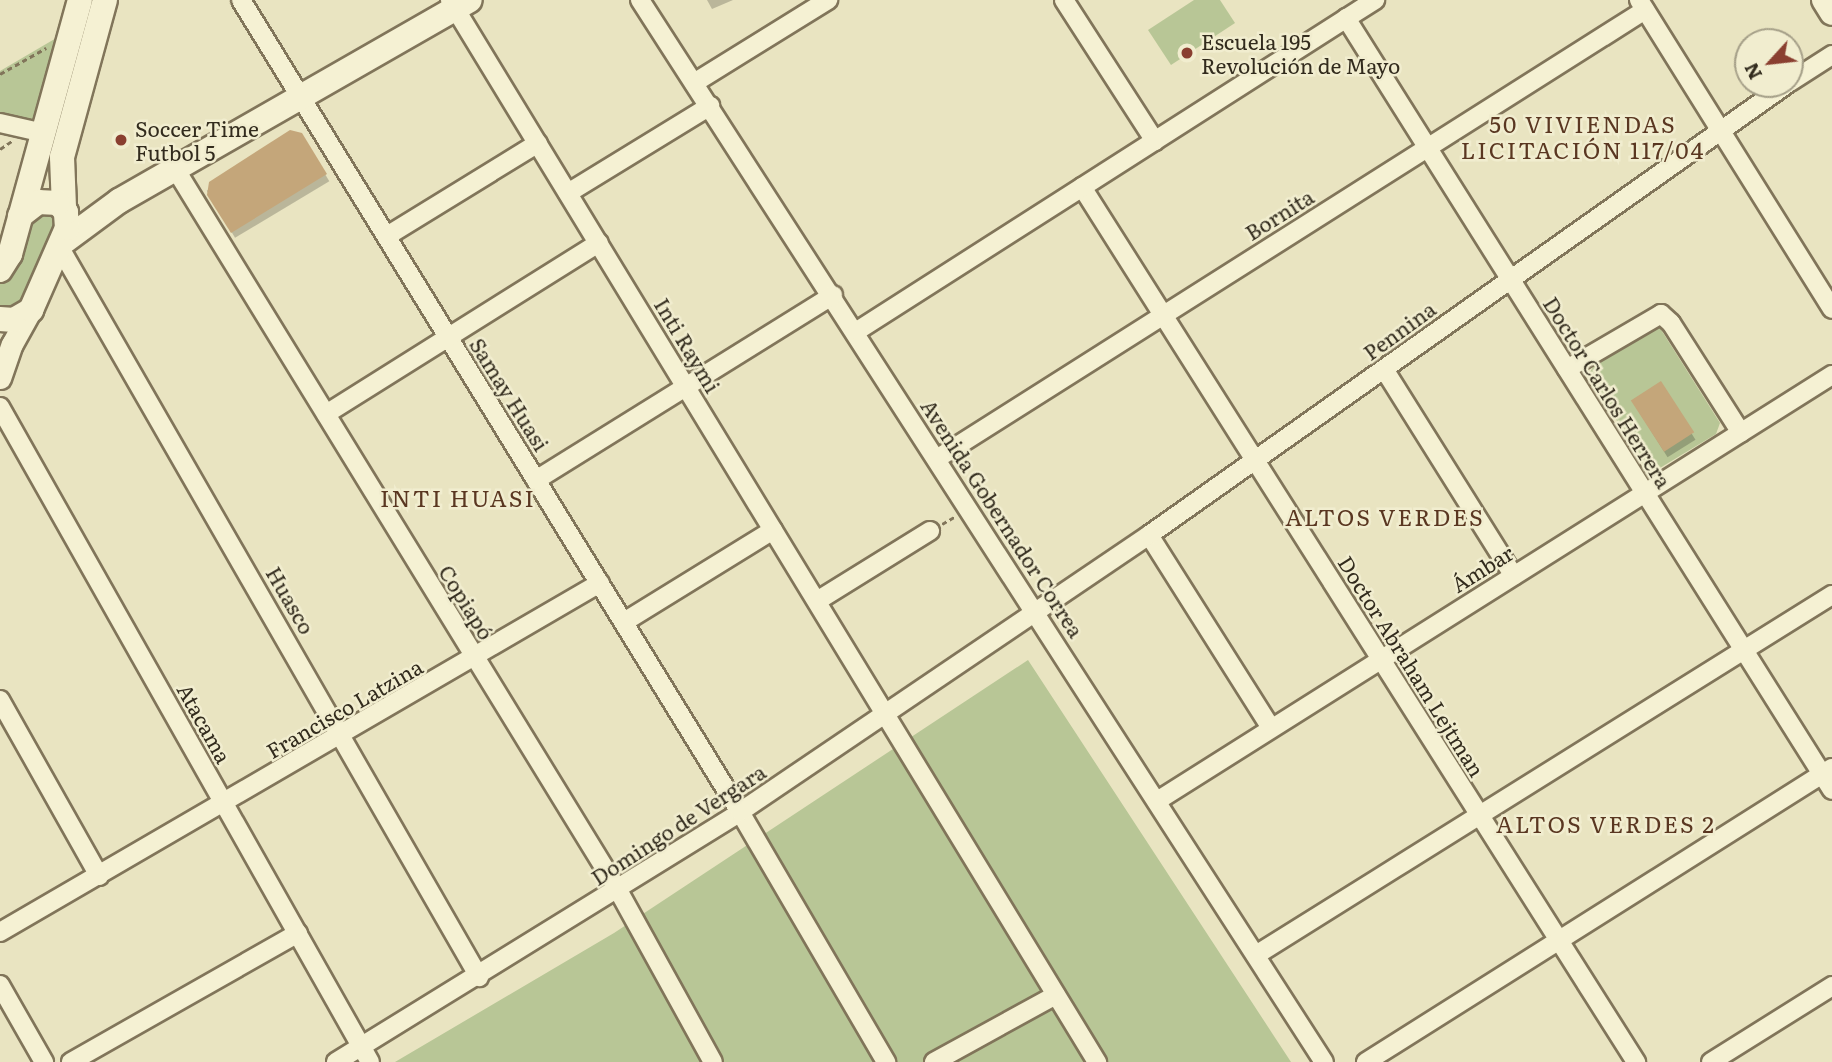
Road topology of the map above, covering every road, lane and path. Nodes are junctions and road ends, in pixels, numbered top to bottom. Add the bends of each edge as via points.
1 (80, 0) edge
2 (105, 0) edge
3 (242, 0) edge
4 (640, 0) edge
5 (828, 0) edge
6 (1064, 0) edge
7 (1375, 0) edge
8 (1824, 0) edge
9 (459, 3) edge
10 (1642, 5) edge
11 (1832, 13) edge
12 (1346, 19) junction
13 (71, 33) junction
14 (1832, 55) edge
15 (1804, 73) edge
16 (0, 74) edge
17 (694, 83) junction
18 (301, 97) junction
19 (1766, 98) edge
20 (709, 106) junction
21 (0, 123) edge
22 (1720, 129) junction
23 (44, 133) junction
24 (1154, 141) junction
25 (538, 143) junction
26 (1428, 149) junction
27 (176, 170) junction
28 (1082, 187) junction
29 (568, 193) junction
30 (119, 201) junction
31 (64, 208) junction
32 (20, 216) junction
33 (387, 236) junction
34 (598, 243) junction
35 (61, 246) junction
36 (3, 264) edge
37 (1510, 278) junction
38 (833, 295) junction
39 (1832, 309) edge
40 (31, 310) junction
41 (1162, 314) junction
42 (0, 319) edge
43 (857, 331) junction
44 (449, 337) junction
45 (1384, 369) junction
46 (1567, 369) junction
47 (1832, 375) edge
48 (0, 378) edge
49 (686, 386) junction
50 (0, 407) edge
51 (326, 414) junction
52 (1741, 433) junction
53 (938, 458) junction
54 (1254, 460) junction
55 (536, 480) junction
56 (1645, 494) junction
57 (970, 507) junction
58 (773, 530) junction
59 (930, 531) joint
60 (1149, 535) junction
61 (1514, 576) junction
62 (600, 583) junction
63 (1832, 595) edge
64 (817, 601) junction
65 (1037, 612) junction
66 (624, 622) junction
67 (1744, 650) junction
68 (476, 659) junction
69 (1380, 659) junction
70 (0, 700) edge
71 (886, 714) junction
72 (1271, 728) junction
73 (342, 736) junction
74 (1827, 771) edge
75 (1832, 790) edge
76 (1157, 801) junction
77 (224, 804) junction
78 (740, 812) junction
79 (1480, 816) junction
80 (99, 876) junction
81 (618, 890) junction
82 (0, 932) edge
83 (298, 933) junction
84 (1558, 940) junction
85 (1256, 955) junction
86 (480, 976) junction
87 (0, 985) edge
88 (1832, 986) edge
89 (1056, 995) junction
90 (366, 1054) edge
91 (44, 1062) edge
92 (71, 1062) edge
93 (336, 1062) edge
94 (713, 1062) edge
95 (886, 1062) edge
96 (934, 1062) edge
97 (1097, 1062) edge
98 (1324, 1062) edge
99 (1366, 1062) edge
100 (1636, 1062) edge
101 (1711, 1062) edge

1 - 13 main road
2 - 31 main road via 62,157
3 - 18 street, Samay Huasi
4 - 17 street, Avenida Gobernador Correa
5 - 17 street
6 - 24 street
7 - 12 street
8 - 11 main road
9 - 18 main road
9 - 25 street, Inti Raymi
10 - 22 street
10 - 26 street, Bornita
12 - 24 street
12 - 26 street, Doctor Carlos Herrera
13 - 16 path
13 - 23 main road
14 - 15 street, Pennina
17 - 20 street, Avenida Gobernador Correa
18 - 27 main road
18 - 33 street, Samay Huasi
19 - 22 street, Pennina
20 - 29 street
20 - 38 street, Avenida Gobernador Correa
21 - 23 street
22 - 37 street, Pennina
22 - 39 street
23 - 32 main road
24 - 28 street
25 - 29 street, Inti Raymi
25 - 33 street
26 - 37 street, Doctor Carlos Herrera
26 - 41 street, Bornita
27 - 30 main road
27 - 51 street, Copiapó
28 - 41 street, Doctor Abraham Lejtman
28 - 43 street
29 - 34 street, Inti Raymi
30 - 31 main road via 81,210
30 - 35 main road
31 - 32 main road via 38,202
31 - 35 main road via 67,228
32 - 36 main road
33 - 44 street, Samay Huasi
34 - 44 street
34 - 49 street, Inti Raymi
35 - 40 main road
35 - 73 street, Huasco
37 - 45 street, Pennina
37 - 46 street, Doctor Carlos Herrera
38 - 43 street, Avenida Gobernador Correa
38 - 49 street
40 - 42 main road via 14,320
40 - 48 street
41 - 53 street, Bornita
41 - 54 street, Doctor Abraham Lejtman
43 - 53 street, Avenida Gobernador Correa
44 - 51 street
44 - 55 street, Samay Huasi
45 - 54 street, Pennina
45 - 61 street
46 - 52 street via 1661,314
46 - 56 street, Doctor Carlos Herrera
47 - 52 street, Ámbar
49 - 55 street
49 - 58 street, Inti Raymi
50 - 77 street, Atacama
51 - 68 street, Copiapó
52 - 56 street, Ámbar
53 - 57 street, Avenida Gobernador Correa
54 - 60 street, Pennina
54 - 69 street, Doctor Abraham Lejtman
55 - 62 street, Samay Huasi
56 - 61 street, Ámbar
56 - 67 street, Doctor Carlos Herrera
57 - 59 path
57 - 65 street, Avenida Gobernador Correa
58 - 64 street, Inti Raymi
58 - 66 street
59 - 64 street
60 - 65 street, Pennina
60 - 72 street
61 - 69 street, Ámbar
62 - 66 street, Samay Huasi
62 - 68 street, Francisco Latzina
63 - 67 street
64 - 71 street, Inti Raymi
65 - 71 street, Domingo de Vergara
65 - 76 street, Avenida Gobernador Correa
66 - 78 street, Samay Huasi
67 - 74 street, Doctor Carlos Herrera
67 - 79 street
68 - 73 street, Francisco Latzina
68 - 81 street, Copiapó
69 - 72 street, Ámbar
69 - 79 street, Doctor Abraham Lejtman
70 - 80 street
71 - 78 street, Domingo de Vergara
71 - 89 street, Inti Raymi
72 - 76 street, Ámbar
73 - 77 street, Francisco Latzina
73 - 86 street, Huasco
74 - 75 street, Doctor Carlos Herrera
74 - 84 street
76 - 85 street, Avenida Gobernador Correa
77 - 80 street, Francisco Latzina
77 - 83 street, Atacama
78 - 81 street, Domingo de Vergara
78 - 95 street, Samay Huasi
79 - 84 street, Doctor Abraham Lejtman
79 - 85 street
80 - 82 street, Francisco Latzina
81 - 86 street, Domingo de Vergara
81 - 94 street, Copiapó
83 - 90 street, Atacama
83 - 92 street
84 - 99 street
84 - 100 street, Doctor Abraham Lejtman
85 - 98 street, Avenida Gobernador Correa
86 - 90 street, Domingo de Vergara
87 - 91 street
88 - 101 street
89 - 96 street
89 - 97 street, Inti Raymi
90 - 93 street, Domingo de Vergara

